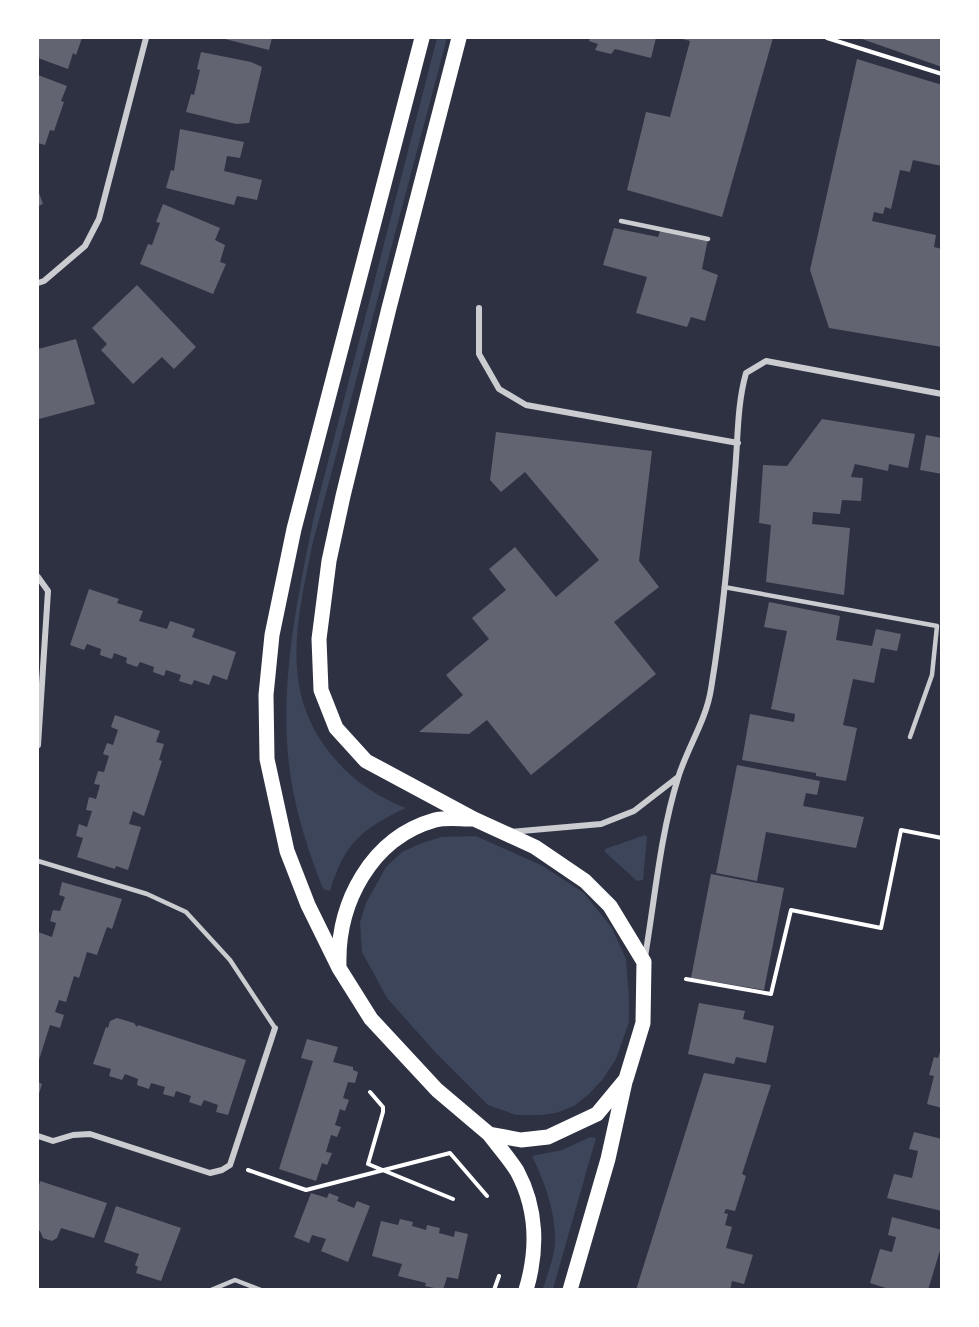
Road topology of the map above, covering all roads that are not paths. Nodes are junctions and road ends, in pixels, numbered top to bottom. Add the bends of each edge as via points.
1 (146, 38) edge
2 (422, 38) edge
3 (459, 38) edge
4 (621, 221) dead end
5 (708, 238) dead end
6 (38, 283) edge
7 (479, 308) dead end
8 (942, 394) edge
9 (738, 443) junction
10 (38, 577) edge
11 (724, 587) junction
12 (910, 737) dead end
13 (38, 745) edge
14 (678, 777) junction
15 (474, 819) junction
16 (504, 832) junction
17 (38, 861) edge
18 (644, 962) junction
19 (339, 969) junction
20 (274, 1028) joint
21 (626, 1079) junction
22 (489, 1134) junction
23 (38, 1136) edge
24 (211, 1290) edge
25 (261, 1290) edge
26 (526, 1290) edge
27 (570, 1290) edge

1 - 6 street via 99,219 85,246
2 - 19 main road via 297,518 272,635 266,696 267,759 287,851
3 - 15 main road via 343,496 318,639 321,690 336,728 366,761
4 - 5 lane
7 - 9 street via 479,354 499,390 526,405
8 - 9 street via 766,361 746,373 740,394
9 - 11 street
10 - 13 street via 48,591
11 - 12 lane via 938,626 932,675
11 - 14 street via 711,692
14 - 16 street via 634,811 600,824
14 - 18 street via 662,843
15 - 16 main road
15 - 19 main road via 437,820 411,829 377,855 348,904 342,922
16 - 18 main road via 535,847 585,881 610,906
17 - 20 lane via 147,894 186,912 230,960
18 - 21 main road via 643,1023
19 - 22 main road via 371,1019 405,1058
20 - 23 street via 230,1165 222,1170 210,1173 90,1134 53,1141
21 - 22 main road via 597,1114 548,1137 522,1140
21 - 27 main road via 608,1159
22 - 26 main road via 517,1172 529,1202 534,1243
24 - 25 lane via 234,1280

